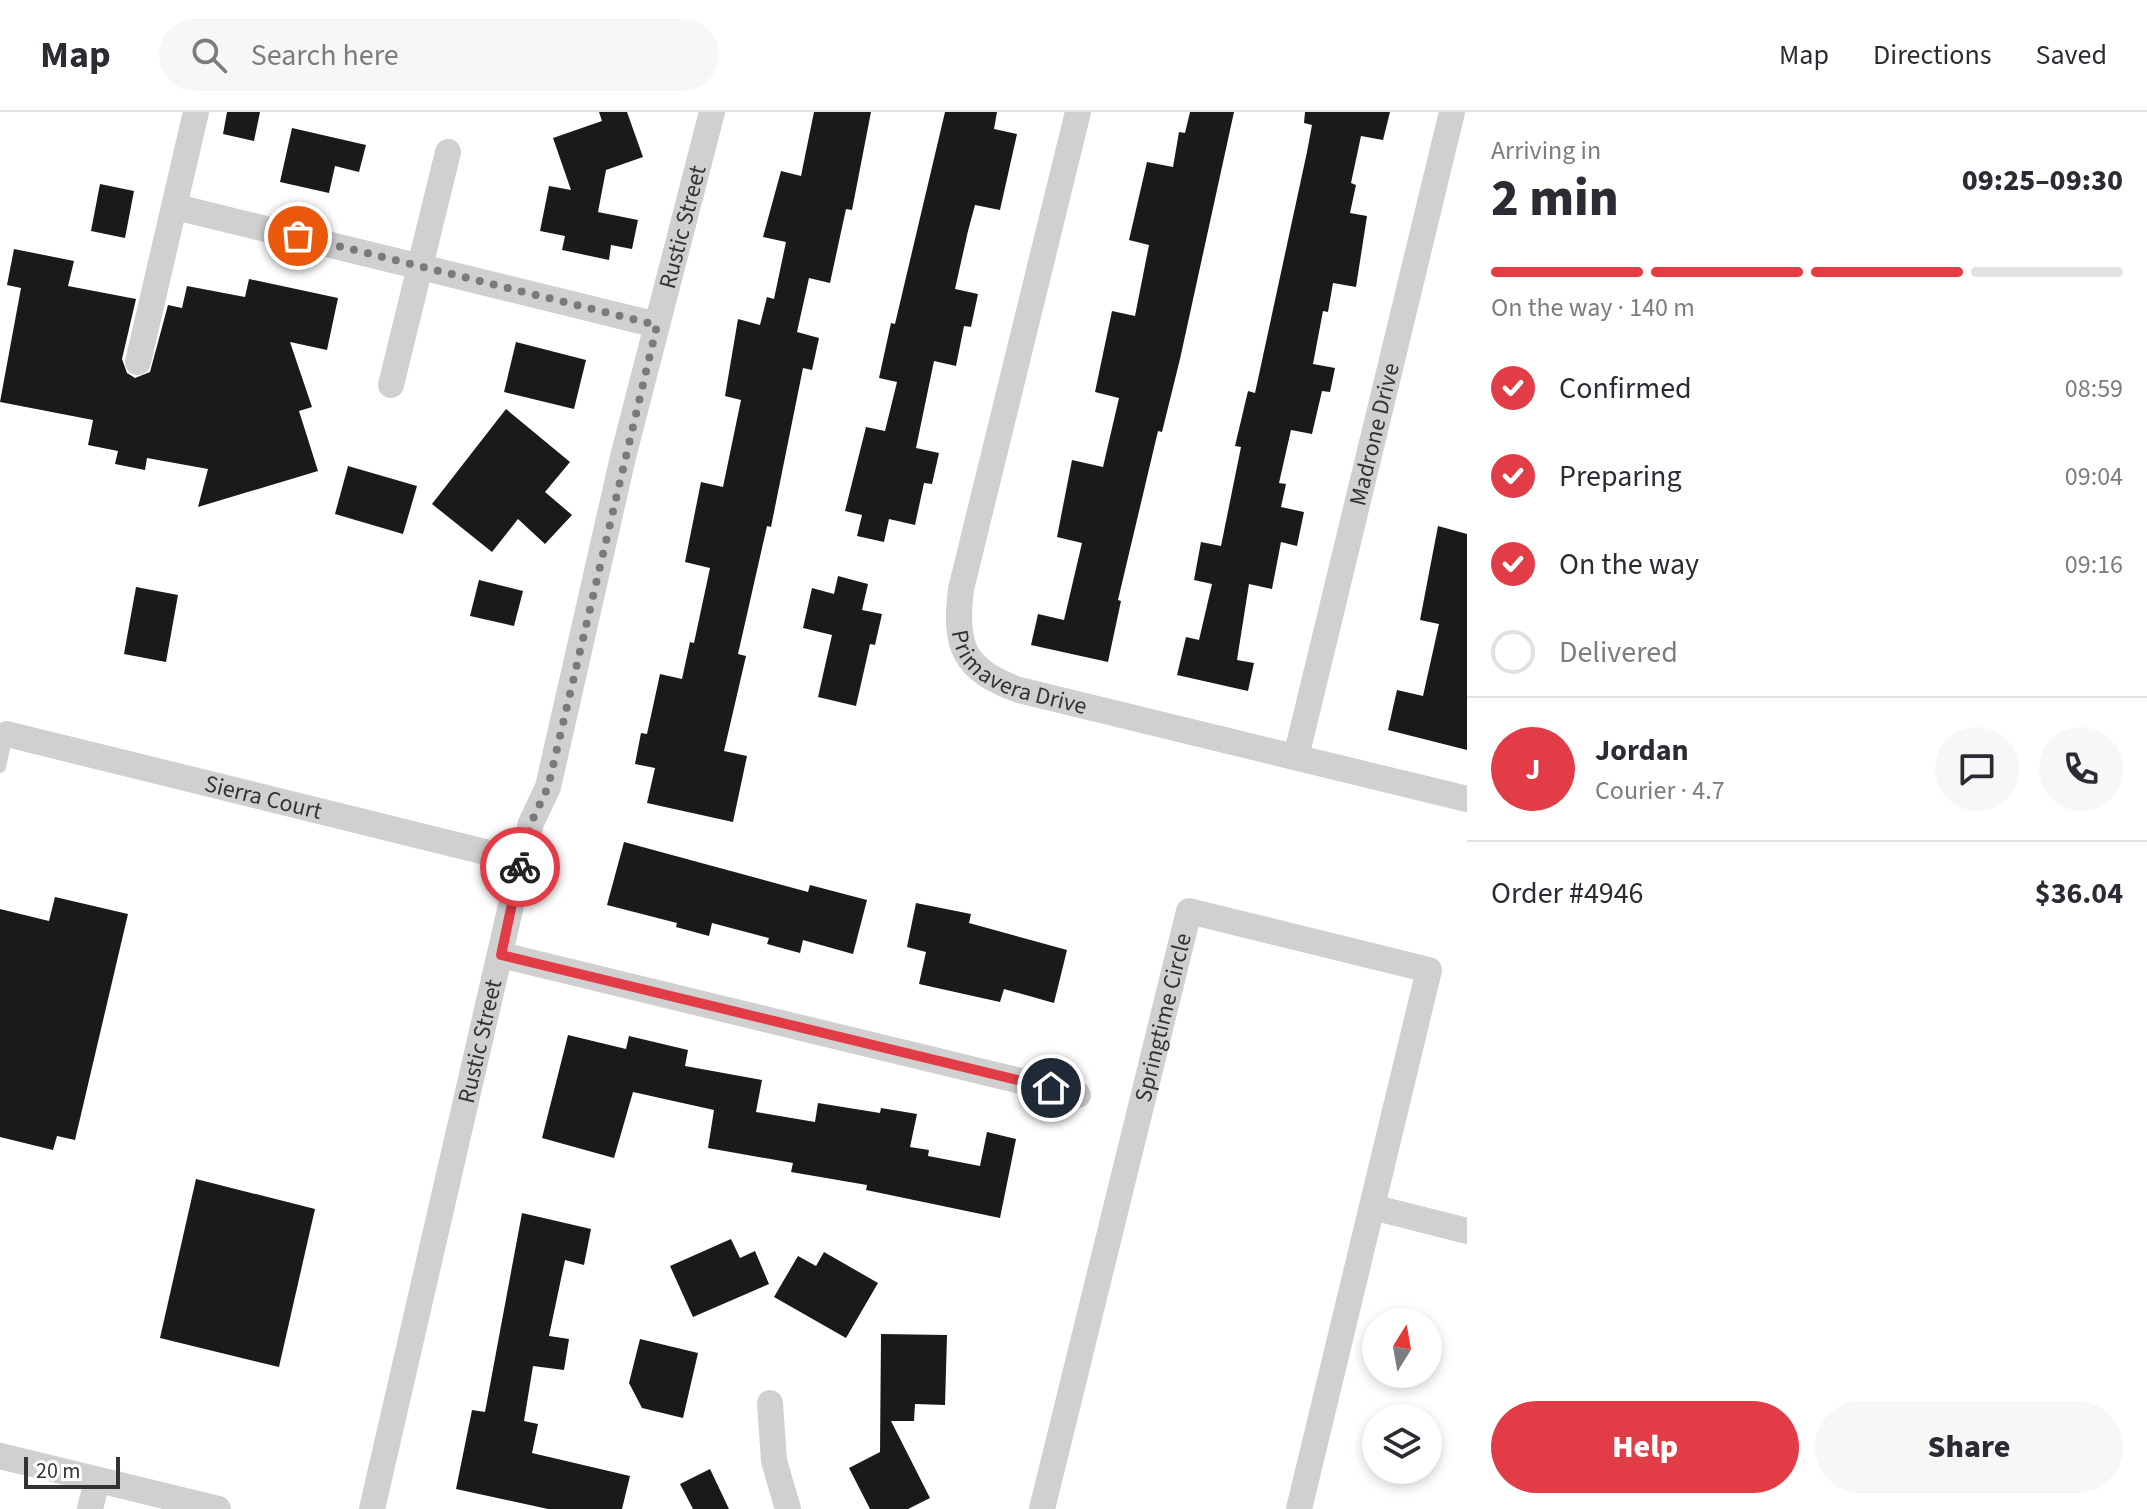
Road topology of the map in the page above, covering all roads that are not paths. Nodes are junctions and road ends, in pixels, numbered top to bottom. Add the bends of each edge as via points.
1 (196, 112) edge
2 (712, 112) edge
3 (1078, 112) edge
4 (1452, 112) edge
5 (448, 152) dead end
6 (176, 207) junction
7 (420, 266) junction
8 (657, 325) junction
9 (138, 362) dead end
10 (391, 385) dead end
11 (3, 733) edge
12 (1296, 757) junction
13 (0, 767) edge
14 (1467, 799) edge
15 (522, 861) junction
16 (501, 955) junction
17 (1078, 1095) dead end
18 (1372, 1207) junction
19 (1467, 1231) edge
20 (770, 1403) dead end
21 (0, 1456) edge
22 (97, 1480) junction
23 (90, 1509) edge
24 (218, 1509) edge
25 (372, 1509) edge
26 (788, 1509) edge
27 (1042, 1509) edge
28 (1299, 1509) edge

1 - 6 street
2 - 8 street, Rustic Street
3 - 12 street, Primavera Drive via 961,589 958,632 965,655 978,670 1019,690
4 - 12 street, Madrone Drive
5 - 7 street
6 - 7 street
6 - 9 street
7 - 8 street
7 - 10 street
8 - 15 street, Rustic Street via 548,787 531,823
11 - 13 lane
11 - 15 street, Sierra Court
12 - 14 street, Primavera Drive
15 - 16 street, Rustic Street
16 - 17 street
16 - 25 street, Rustic Street
18 - 19 street
18 - 27 street, Springtime Circle via 1429,970 1189,911
18 - 28 street, Springtime Circle
20 - 26 street via 774,1461
21 - 22 street
22 - 23 street
22 - 24 street

